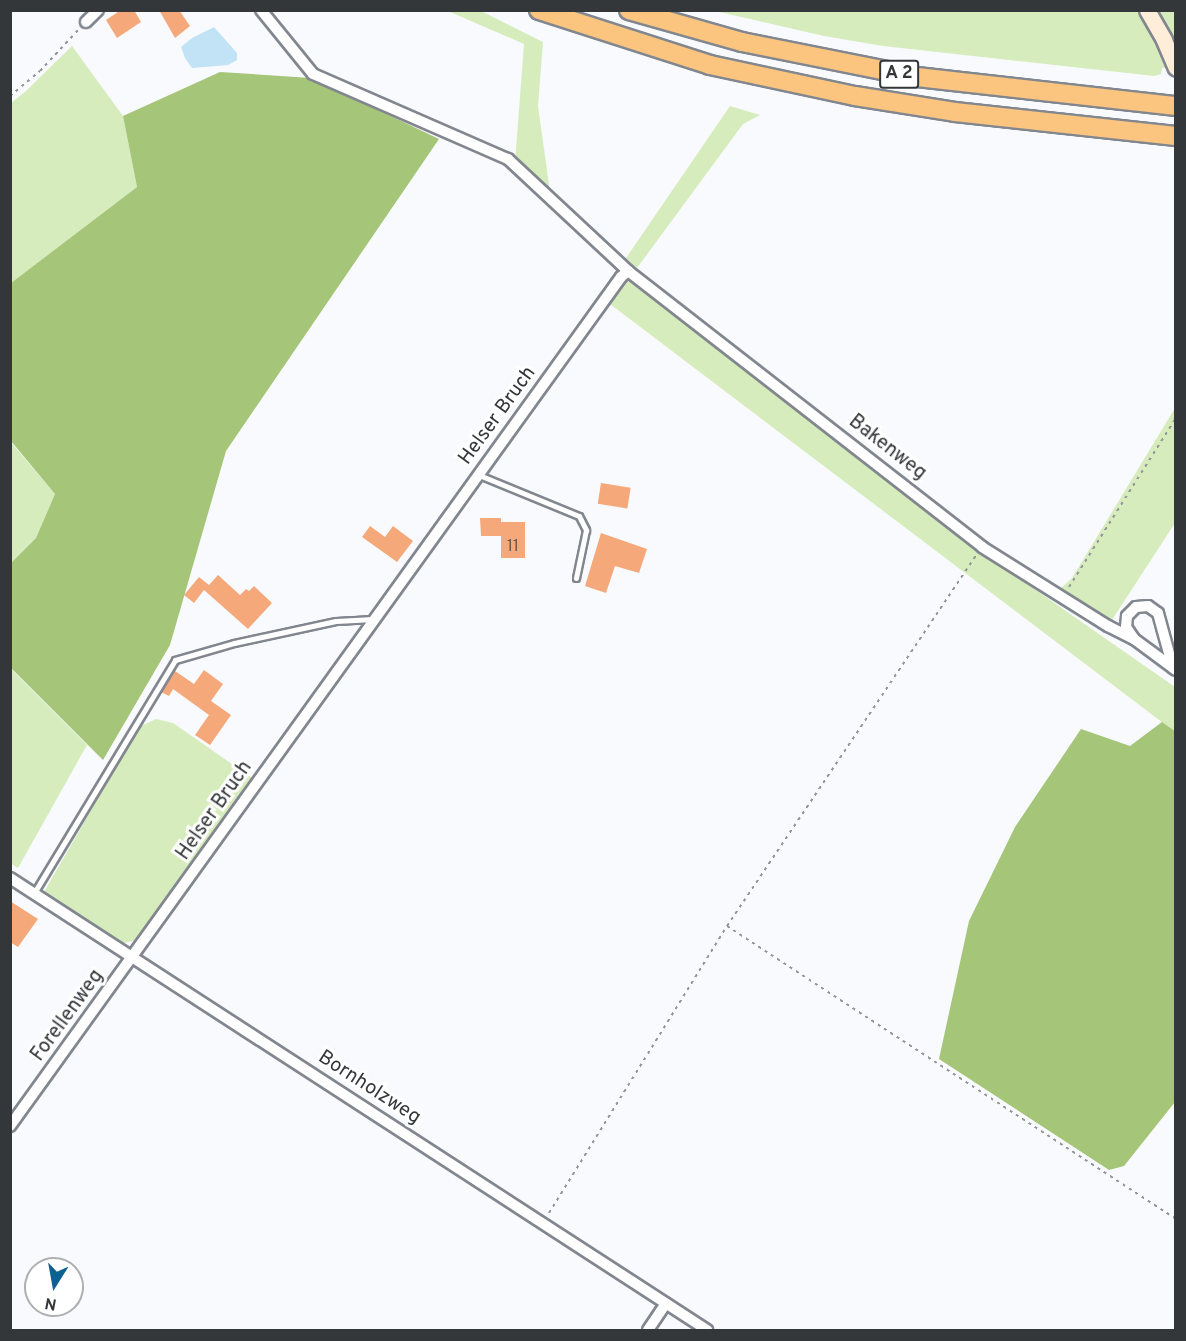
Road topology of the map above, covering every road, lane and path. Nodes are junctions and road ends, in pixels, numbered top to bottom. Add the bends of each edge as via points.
1 (98, 10) edge
2 (261, 10) edge
3 (539, 10) edge
4 (628, 10) edge
5 (1147, 10) edge
6 (86, 22) joint
7 (1170, 43) edge
8 (1176, 68) edge
9 (10, 96) edge
10 (1176, 106) edge
11 (1176, 136) edge
12 (628, 271) junction
13 (1176, 418) edge
14 (478, 475) junction
15 (982, 547) junction
16 (576, 578) dead end
17 (1063, 598) junction
18 (373, 620) junction
19 (1134, 639) junction
20 (1174, 669) edge
21 (10, 878) edge
22 (34, 893) junction
23 (728, 926) junction
24 (133, 956) junction
25 (10, 1126) edge
26 (1176, 1219) edge
27 (543, 1223) junction
28 (666, 1303) junction
29 (648, 1330) edge
30 (707, 1330) edge

1 - 6 street
2 - 12 street via 314,74 508,159
3 - 11 highway, A 2 via 710,65 855,96 955,112
4 - 10 highway, A 2 via 742,42 907,75
5 - 7 street
6 - 9 path via 40,71
7 - 8 street
12 - 14 street, Helser Bruch
12 - 15 street, Bakenweg
13 - 17 path
14 - 16 lane via 579,516 586,530
14 - 18 street, Helser Bruch
15 - 17 street, Bakenweg
15 - 23 path
17 - 19 street, Bakenweg
18 - 22 lane via 336,621 174,660
18 - 24 street, Helser Bruch
19 - 20 street, Bakenweg
19 - 20 street, Bakenweg via 1126,627 1127,616 1136,607 1148,606 1158,613
21 - 22 street, Bornholzweg
22 - 24 street, Bornholzweg
23 - 26 path
23 - 27 path
24 - 25 street, Forellenweg
24 - 27 street, Bornholzweg
27 - 28 street, Bornholzweg
28 - 29 street
28 - 30 street, Bornholzweg

